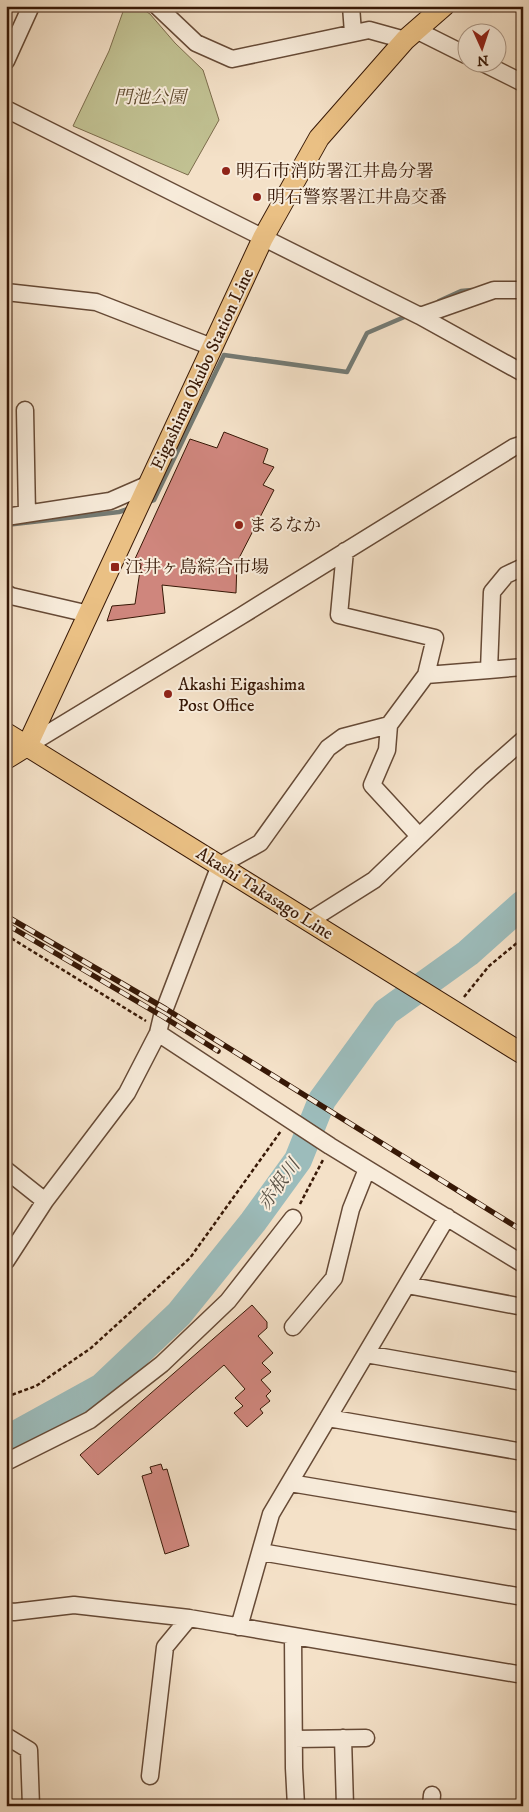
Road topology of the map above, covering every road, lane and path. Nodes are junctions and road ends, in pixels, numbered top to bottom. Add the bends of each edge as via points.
1 (31, 6) edge
2 (157, 6) edge
3 (351, 6) edge
4 (444, 6) edge
5 (353, 33) junction
6 (411, 35) junction
7 (456, 51) edge
8 (6, 61) edge
9 (501, 72) edge
10 (523, 83) edge
11 (6, 109) edge
12 (263, 238) junction
13 (523, 290) edge
14 (6, 292) edge
15 (420, 316) junction
16 (212, 347) junction
17 (523, 373) edge
18 (26, 410) dead end
19 (523, 444) edge
20 (150, 484) junction
21 (27, 514) junction
22 (6, 517) edge
23 (345, 551) junction
24 (523, 567) edge
25 (6, 593) edge
26 (89, 614) junction
27 (523, 668) edge
28 (489, 670) junction
29 (426, 675) junction
30 (388, 724) junction
31 (6, 733) edge
32 (523, 740) edge
33 (27, 746) junction
34 (6, 759) edge
35 (420, 836) junction
36 (220, 866) junction
37 (309, 921) junction
38 (6, 935) edge
39 (523, 938) edge
40 (453, 1010) junction
41 (158, 1033) junction
42 (523, 1054) edge
43 (289, 1120) junction
44 (330, 1146) junction
45 (367, 1168) junction
46 (6, 1170) edge
47 (45, 1201) junction
48 (293, 1218) joint
49 (447, 1218) junction
50 (6, 1262) edge
51 (523, 1264) edge
52 (407, 1285) junction
53 (523, 1307) edge
54 (293, 1327) dead end
55 (366, 1354) junction
56 (523, 1382) edge
57 (6, 1397) edge
58 (328, 1418) junction
59 (523, 1452) edge
60 (6, 1462) edge
61 (290, 1482) junction
62 (523, 1522) edge
63 (261, 1552) junction
64 (523, 1597) edge
65 (6, 1611) edge
66 (189, 1618) junction
67 (239, 1627) junction
68 (293, 1636) junction
69 (523, 1675) edge
70 (6, 1736) edge
71 (343, 1738) junction
72 (366, 1738) dead end
73 (294, 1739) junction
74 (150, 1776) dead end
75 (32, 1806) edge
76 (296, 1806) edge
77 (345, 1806) edge

1 - 8 street
2 - 5 street via 196,43 232,59
3 - 5 street
4 - 6 main road, Eigashima Okubo Station Line
5 - 6 street via 369,30
6 - 7 street
6 - 12 main road, Eigashima Okubo Station Line via 320,138
9 - 10 street
11 - 12 street
12 - 15 street
12 - 16 main road, Eigashima Okubo Station Line
13 - 15 street via 494,290
14 - 16 street via 96,302
15 - 17 street
16 - 20 main road, Eigashima Okubo Station Line
18 - 21 street
19 - 23 street
20 - 21 street via 110,501
20 - 26 main road, Eigashima Okubo Station Line
21 - 22 street
23 - 29 street via 339,615 434,638
23 - 33 street
24 - 28 street via 506,575 492,592
25 - 26 street
26 - 33 main road, Eigashima Okubo Station Line
27 - 28 street
28 - 29 street
29 - 30 street
30 - 35 street via 387,750 372,785
30 - 36 street via 343,737 328,748 260,843
31 - 33 main road, Akashi Takasago Line
32 - 35 street
33 - 34 main road
33 - 36 main road, Akashi Takasago Line
35 - 37 street via 374,880
36 - 37 main road, Akashi Takasago Line
36 - 41 street
37 - 40 main road, Akashi Takasago Line
38 - 41 path via 152,1025
39 - 40 path via 489,966
40 - 42 main road, Akashi Takasago Line
41 - 43 street
41 - 47 street via 126,1093
43 - 44 street
43 - 57 path via 190,1258 91,1348 36,1386
44 - 45 street
44 - 48 path
45 - 49 street
45 - 54 street via 351,1210 334,1278
46 - 47 street
47 - 50 street
48 - 60 street via 228,1301 162,1364 90,1420
49 - 51 street
49 - 52 street
52 - 53 street
52 - 55 street
55 - 56 street
55 - 58 street
58 - 59 street
58 - 61 street
61 - 62 street
61 - 63 street via 271,1514
63 - 64 street
63 - 67 street
65 - 66 street via 74,1605
66 - 67 street
66 - 74 street via 165,1647
67 - 68 street
68 - 69 street
68 - 73 street
70 - 75 street via 29,1750
71 - 72 street
71 - 73 street
71 - 77 street
73 - 76 street

